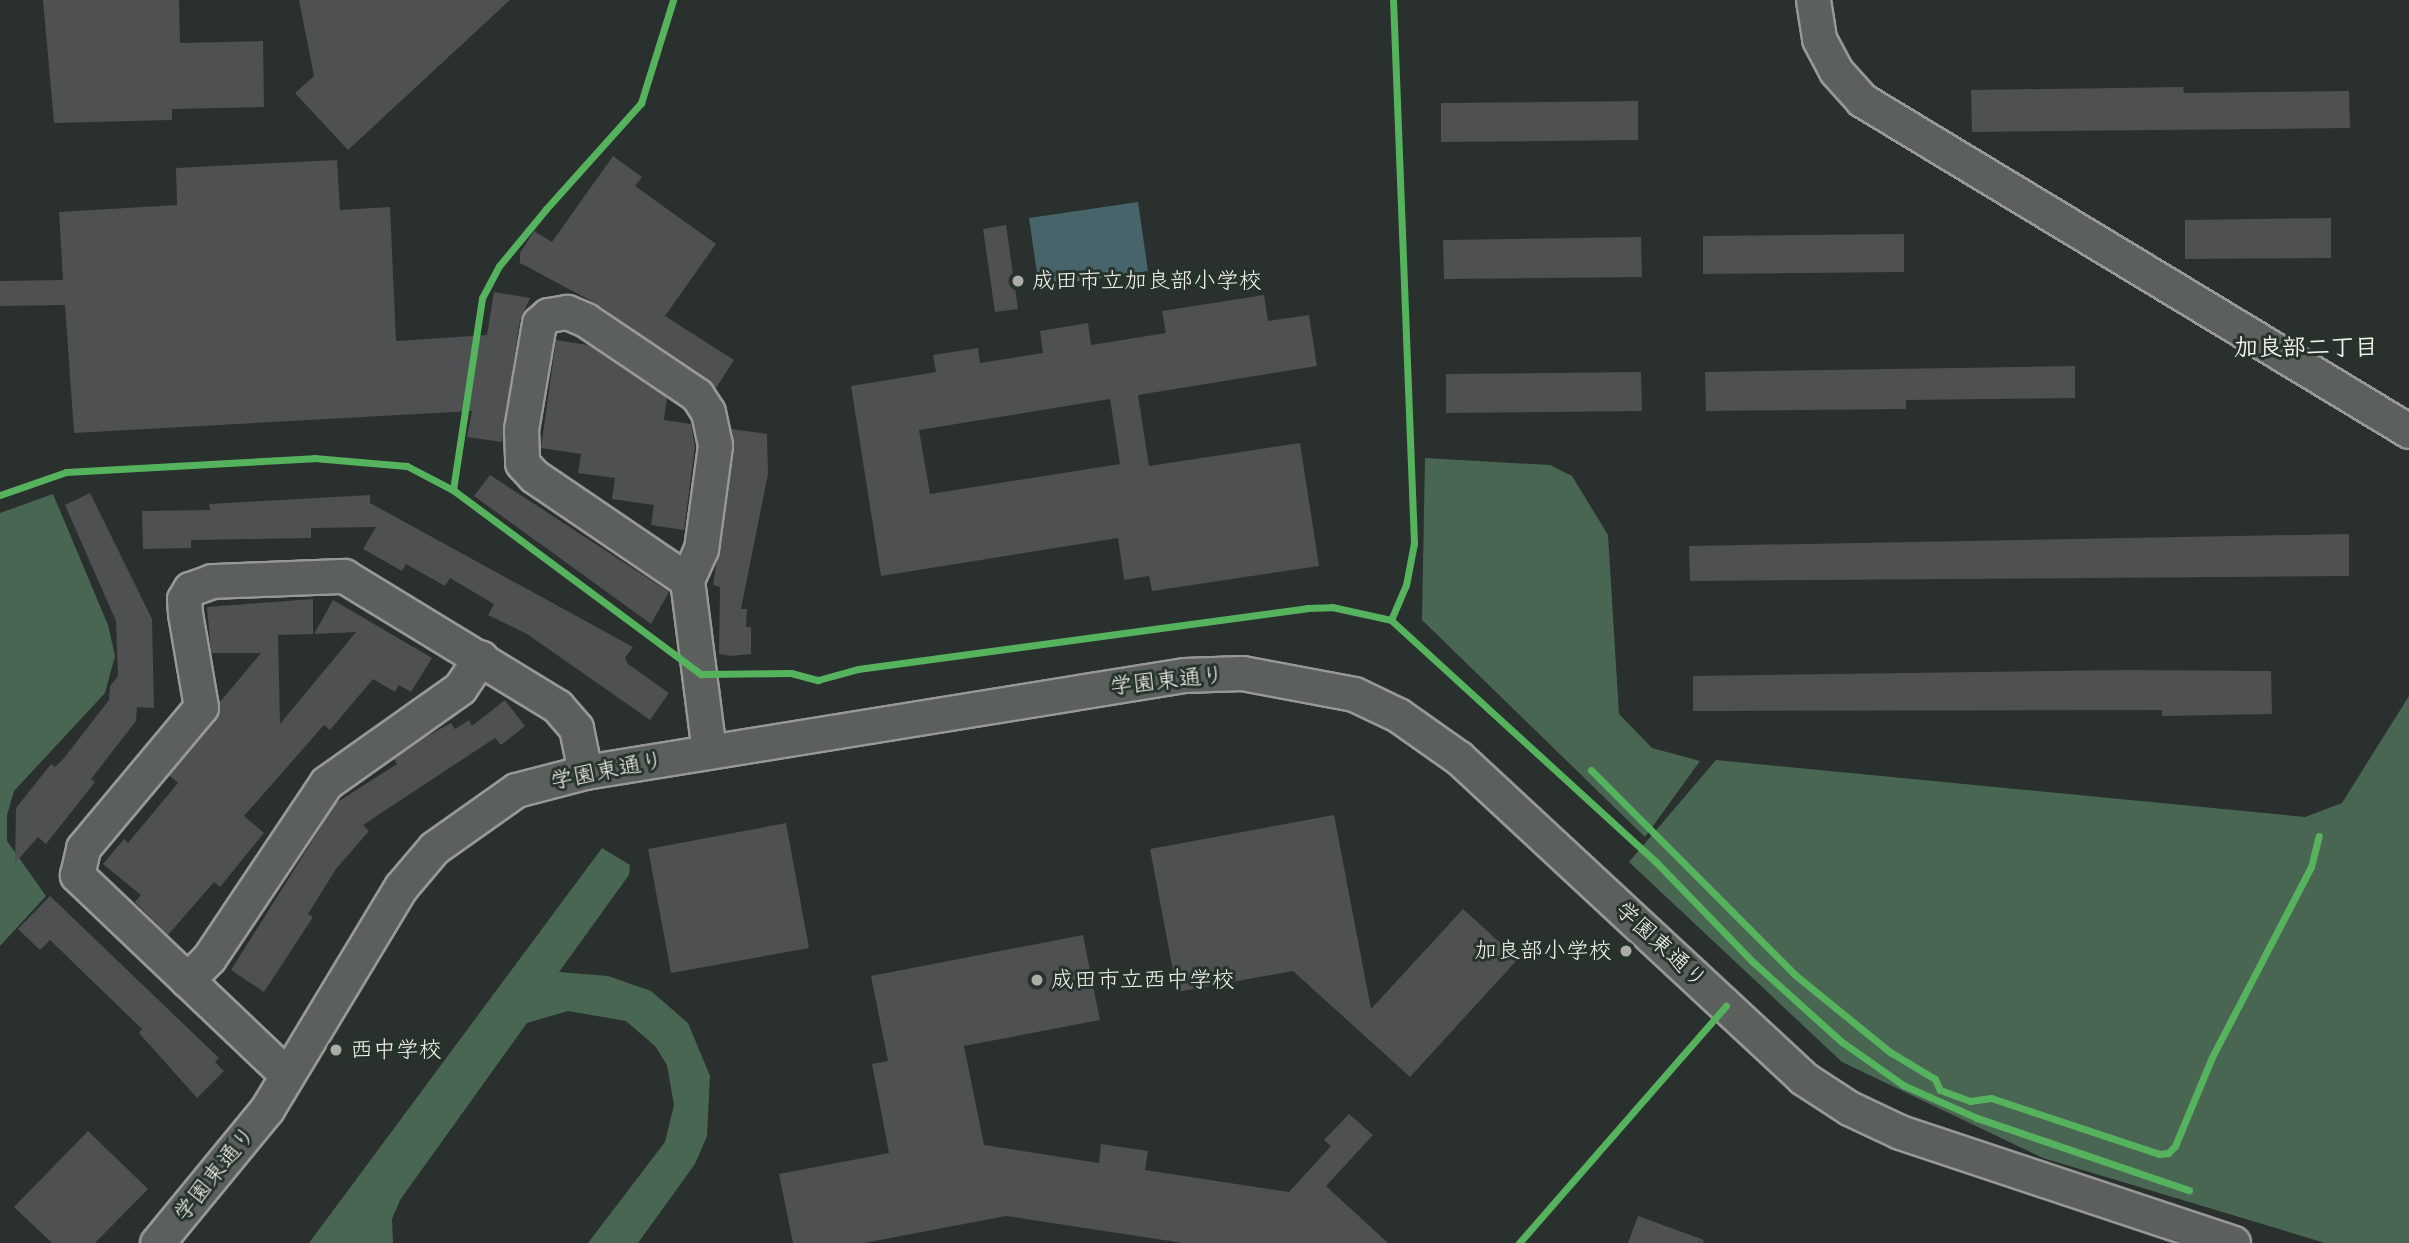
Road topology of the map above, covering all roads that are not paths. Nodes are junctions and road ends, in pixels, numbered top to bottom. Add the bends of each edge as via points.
1 (1813, 0) edge
2 (2406, 431) edge
3 (687, 580) junction
4 (481, 657) junction
5 (709, 752) junction
6 (585, 772) junction
7 (187, 980) junction
8 (286, 1074) junction
9 (157, 1243) edge
10 (2233, 1243) edge

1 - 2 street via 1819,39 1836,71 1862,100
3 - 3 street via 534,476 522,463 521,429 539,323 548,315 567,312 586,320 697,396 708,412 715,445 701,549
3 - 5 street
4 - 6 street via 568,716 576,728
4 - 7 street via 460,688 326,783 209,958
4 - 7 street via 344,576 212,581 190,589 184,599 201,707 77,860 77,875 85,886
5 - 6 street, 学園東通り
5 - 10 street, 学園東通り via 1184,675 1242,673 1354,694 1398,715 1459,758 1803,1078 1849,1108 1900,1132
6 - 8 street, 学園東通り via 516,790 434,848 401,887
7 - 8 street
8 - 9 street, 学園東通り via 229,1160

